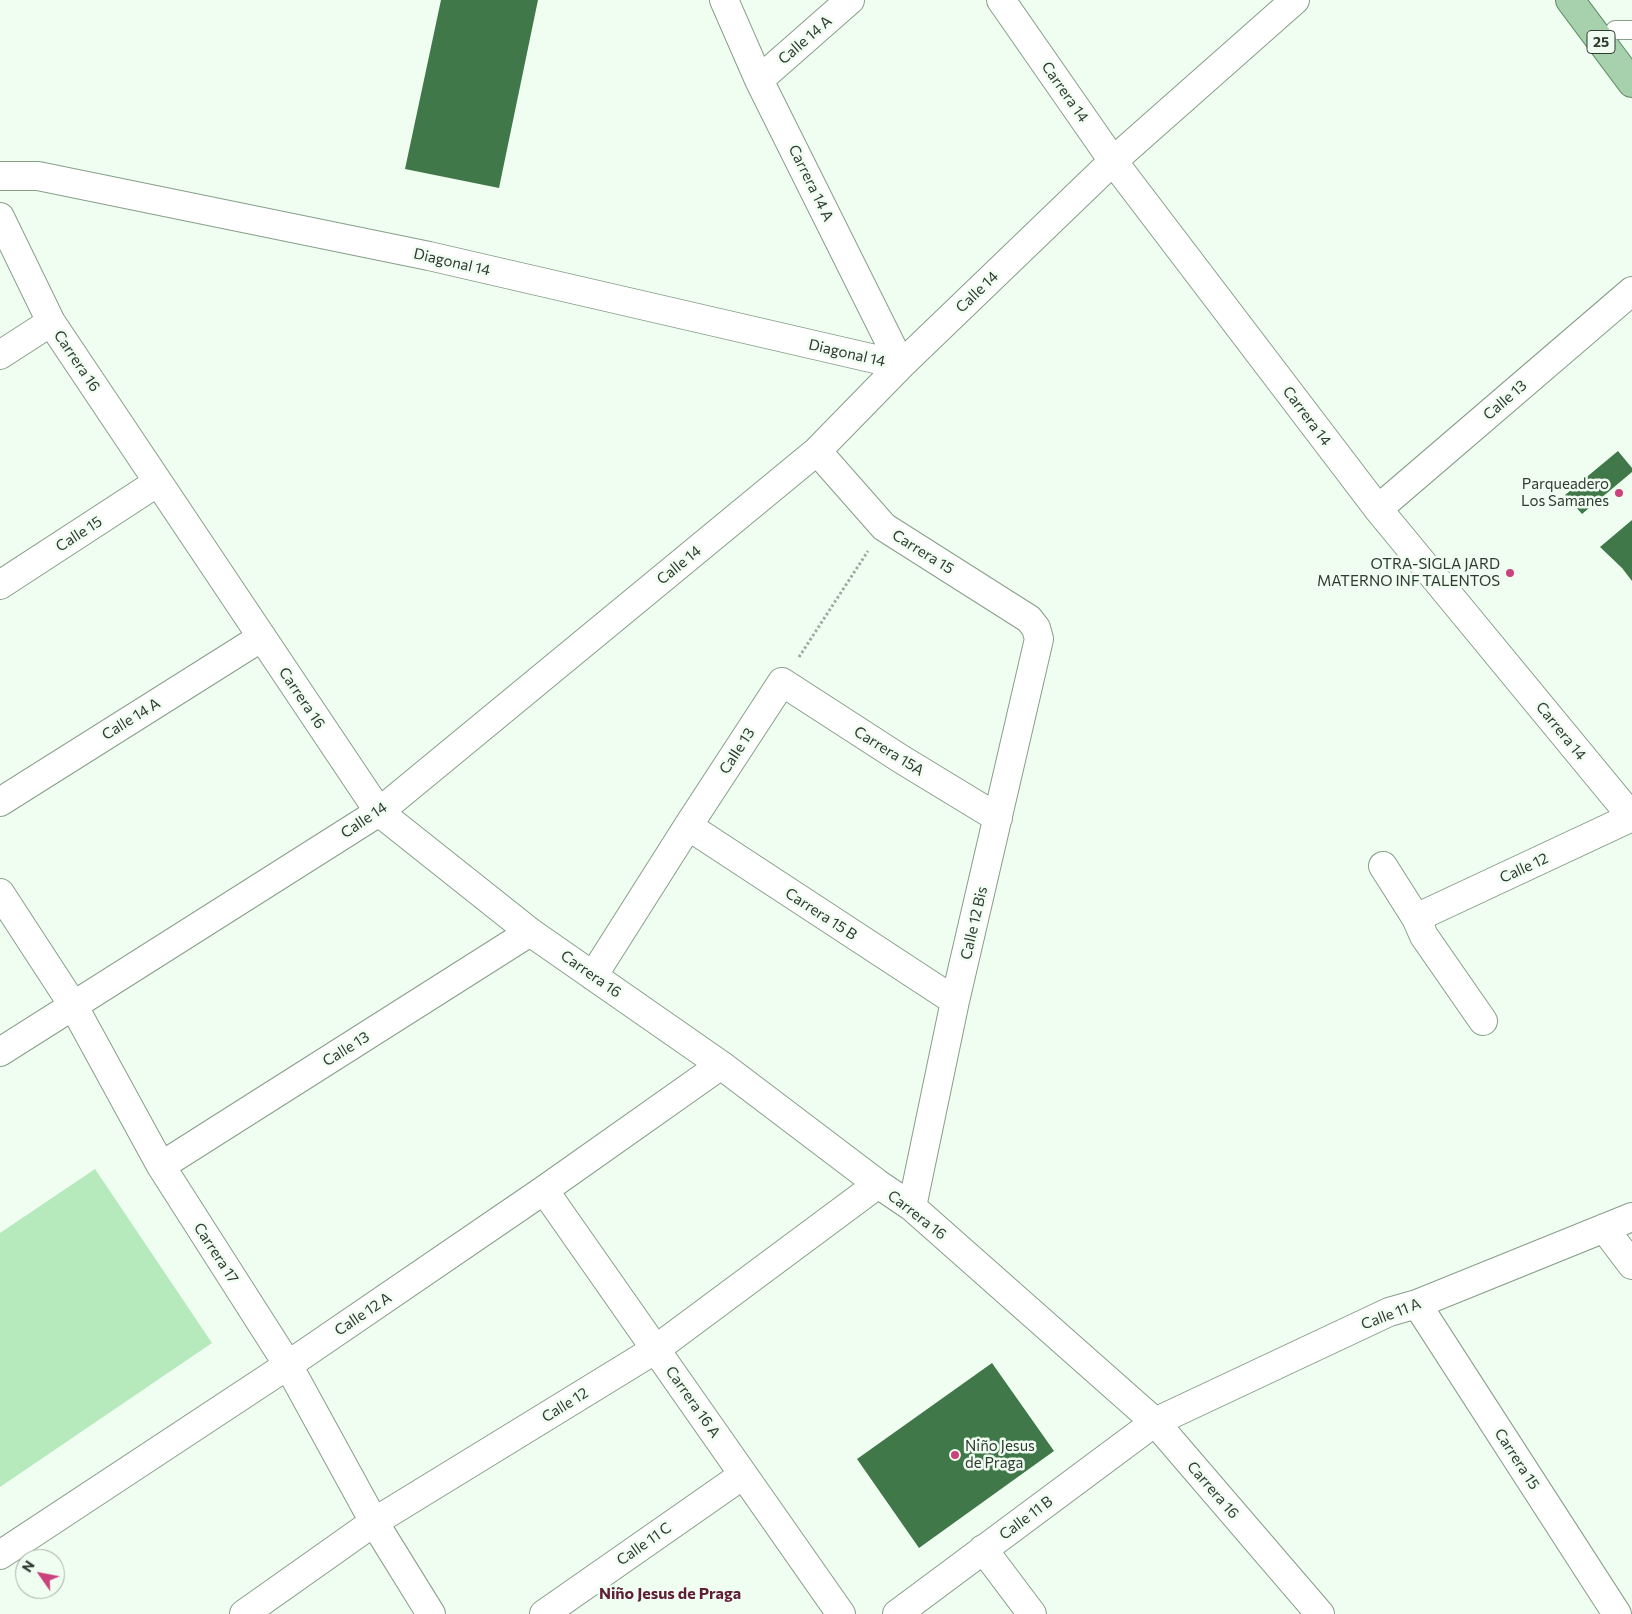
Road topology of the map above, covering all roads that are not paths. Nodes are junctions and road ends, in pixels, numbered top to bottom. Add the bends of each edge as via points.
1 (724, 0) edge
2 (850, 0) edge
3 (1001, 0) edge
4 (1295, 0) edge
5 (1570, 0) edge
6 (1592, 0) edge
7 (1623, 30) edge
8 (1632, 53) edge
9 (759, 80) junction
10 (1632, 83) edge
11 (1113, 161) junction
12 (0, 176) edge
13 (0, 217) edge
14 (1632, 291) edge
15 (51, 322) junction
16 (0, 355) edge
17 (901, 365) junction
18 (817, 451) junction
19 (158, 482) junction
20 (1378, 509) junction
21 (0, 585) edge
22 (262, 637) junction
23 (1039, 639) joint
24 (782, 682) joint
25 (0, 802) edge
26 (379, 812) junction
27 (1632, 817) edge
28 (998, 818) junction
29 (688, 826) junction
30 (1383, 866) dead end
31 (0, 893) edge
32 (1416, 918) junction
33 (530, 932) junction
34 (593, 976) junction
35 (955, 1001) junction
36 (73, 1005) junction
37 (1483, 1021) dead end
38 (0, 1052) edge
39 (721, 1065) junction
40 (161, 1166) junction
41 (878, 1184) junction
42 (544, 1190) junction
43 (912, 1207) junction
44 (1632, 1217) edge
45 (1604, 1228) junction
46 (1632, 1265) edge
47 (1418, 1304) junction
48 (656, 1349) junction
49 (288, 1364) junction
50 (1155, 1422) junction
51 (743, 1475) junction
52 (374, 1522) junction
53 (983, 1549) junction
54 (0, 1556) edge
55 (244, 1614) edge
56 (431, 1614) edge
57 (544, 1614) edge
58 (841, 1614) edge
59 (897, 1614) edge
60 (1032, 1614) edge
61 (1320, 1614) edge
62 (1617, 1614) edge

1 - 9 street, Carrera 14 A
2 - 9 street, Calle 14 A
3 - 11 street, Carrera 14
4 - 11 street, Calle 14
5 - 10 main road, 25
6 - 7 main road, 25
7 - 8 main road, 25
9 - 17 street, Carrera 14 A
11 - 17 street, Calle 14
11 - 20 street, Carrera 14
12 - 17 street, Diagonal 14 via 38,176 429,256
13 - 15 street, Carrera 16
14 - 20 street, Calle 13
15 - 16 street
15 - 19 street, Carrera 16
17 - 18 street, Calle 14
18 - 23 street, Carrera 15 via 884,527 1029,619
18 - 26 street, Calle 14
19 - 21 street, Calle 15
19 - 22 street, Carrera 16
20 - 27 street, Carrera 14
22 - 25 street, Calle 14 A
22 - 26 street, Carrera 16
23 - 28 street, Calle 12 Bis
24 - 28 street, Carrera 15A
24 - 29 street, Calle 13
26 - 33 street, Carrera 16
26 - 36 street, Calle 14
27 - 32 street, Calle 12
28 - 35 street, Calle 12 Bis
29 - 34 street, Calle 13
29 - 35 street, Carrera 15 B
30 - 32 street
31 - 36 street, Carrera 17
32 - 37 street via 1424,936
33 - 34 street, Carrera 16
33 - 40 street, Calle 13
34 - 39 street, Carrera 16
35 - 43 street, Calle 12 Bis
36 - 38 street, Calle 14
36 - 40 street, Carrera 17
39 - 41 street, Carrera 16
39 - 42 street, Calle 12 A
40 - 49 street, Carrera 17
41 - 43 street, Carrera 16
41 - 48 street, Calle 12
42 - 48 street, Carrera 16 A
42 - 49 street, Calle 12 A
43 - 50 street, Carrera 16
44 - 45 street, Calle 11 A
45 - 46 street
45 - 47 street, Calle 11 A
47 - 50 street, Calle 11 A via 1389,1312
47 - 62 street, Carrera 15
48 - 51 street, Carrera 16 A
48 - 52 street, Calle 12
49 - 52 street, Carrera 17
49 - 54 street, Calle 12 A
50 - 53 street, Calle 11 B
50 - 61 street, Carrera 16
51 - 57 street, Calle 11 C
51 - 58 street, Carrera 16 A
52 - 55 street, Calle 12
52 - 56 street, Carrera 17
53 - 59 street, Calle 11 B
53 - 60 street

